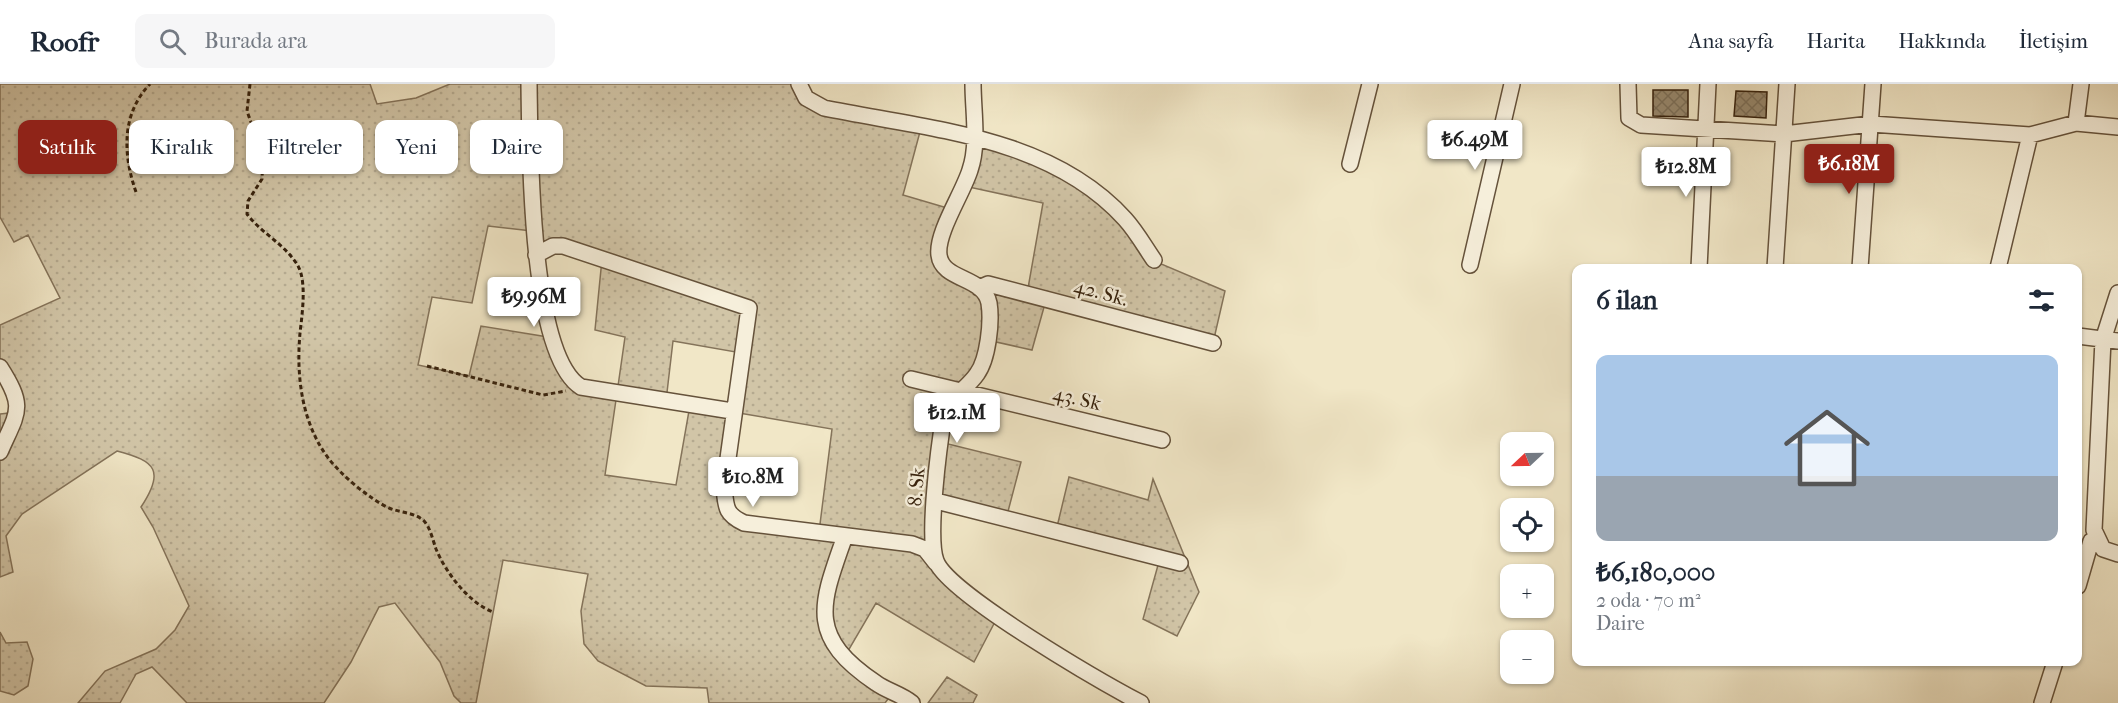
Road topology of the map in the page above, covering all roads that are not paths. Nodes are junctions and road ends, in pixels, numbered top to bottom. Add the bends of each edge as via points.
1 (529, 84) edge
2 (799, 84) edge
3 (973, 84) edge
4 (1370, 84) edge
5 (1512, 84) edge
6 (1628, 84) edge
7 (1708, 84) edge
8 (1786, 84) edge
9 (1873, 84) edge
10 (2081, 84) edge
11 (2076, 123) junction
12 (1872, 124) junction
13 (2118, 127) edge
14 (1706, 129) junction
15 (1784, 134) junction
16 (2030, 135) junction
17 (973, 138) junction
18 (1350, 164) dead end
19 (536, 255) junction
20 (1154, 261) dead end
21 (1699, 264) edge
22 (1775, 264) edge
23 (1860, 264) edge
24 (1999, 264) edge
25 (1470, 265) dead end
26 (979, 288) junction
27 (2118, 293) edge
28 (2082, 336) edge
29 (2110, 340) edge
30 (1213, 343) dead end
31 (0, 367) edge
32 (911, 379) dead end
33 (960, 392) junction
34 (732, 411) junction
35 (1162, 440) dead end
36 (0, 452) edge
37 (936, 501) junction
38 (845, 536) junction
39 (2090, 541) edge
40 (2118, 554) edge
41 (936, 563) junction
42 (1180, 563) dead end
43 (2082, 571) edge
44 (2054, 666) edge
45 (912, 703) edge
46 (1141, 703) edge
47 (2042, 703) edge

1 - 19 street
2 - 17 street via 806,99 824,108
3 - 17 street
4 - 18 street
5 - 25 street
6 - 14 street via 1628,111 1634,123
7 - 14 street
8 - 15 street
9 - 12 street
10 - 11 street
11 - 13 street
11 - 16 street
12 - 15 street
12 - 16 street
12 - 23 street
14 - 15 street
14 - 21 street
15 - 22 street
16 - 24 street
17 - 20 street via 1013,148 1059,167 1126,220
17 - 26 street via 971,169 940,239 939,256 948,269
19 - 34 street via 562,368 571,381 581,387
19 - 34 street via 553,246 563,246 749,308
26 - 30 street, 42. Sk. via 988,284
26 - 33 street, 8. Sk via 989,302 986,348 979,373
27 - 29 street
28 - 29 street
29 - 39 street
31 - 36 street via 15,395 18,412
32 - 33 street, 43. Sk
33 - 35 street, 43. Sk
33 - 37 street, 8. Sk via 947,405 944,416
34 - 38 street via 724,487 731,517 744,523
37 - 41 street, 8. Sk via 932,541
37 - 42 street
38 - 41 street via 912,544 925,549
38 - 45 street via 827,589 827,634 844,656 876,684
39 - 40 street
39 - 43 street
41 - 46 street via 951,581 998,616
44 - 47 street

